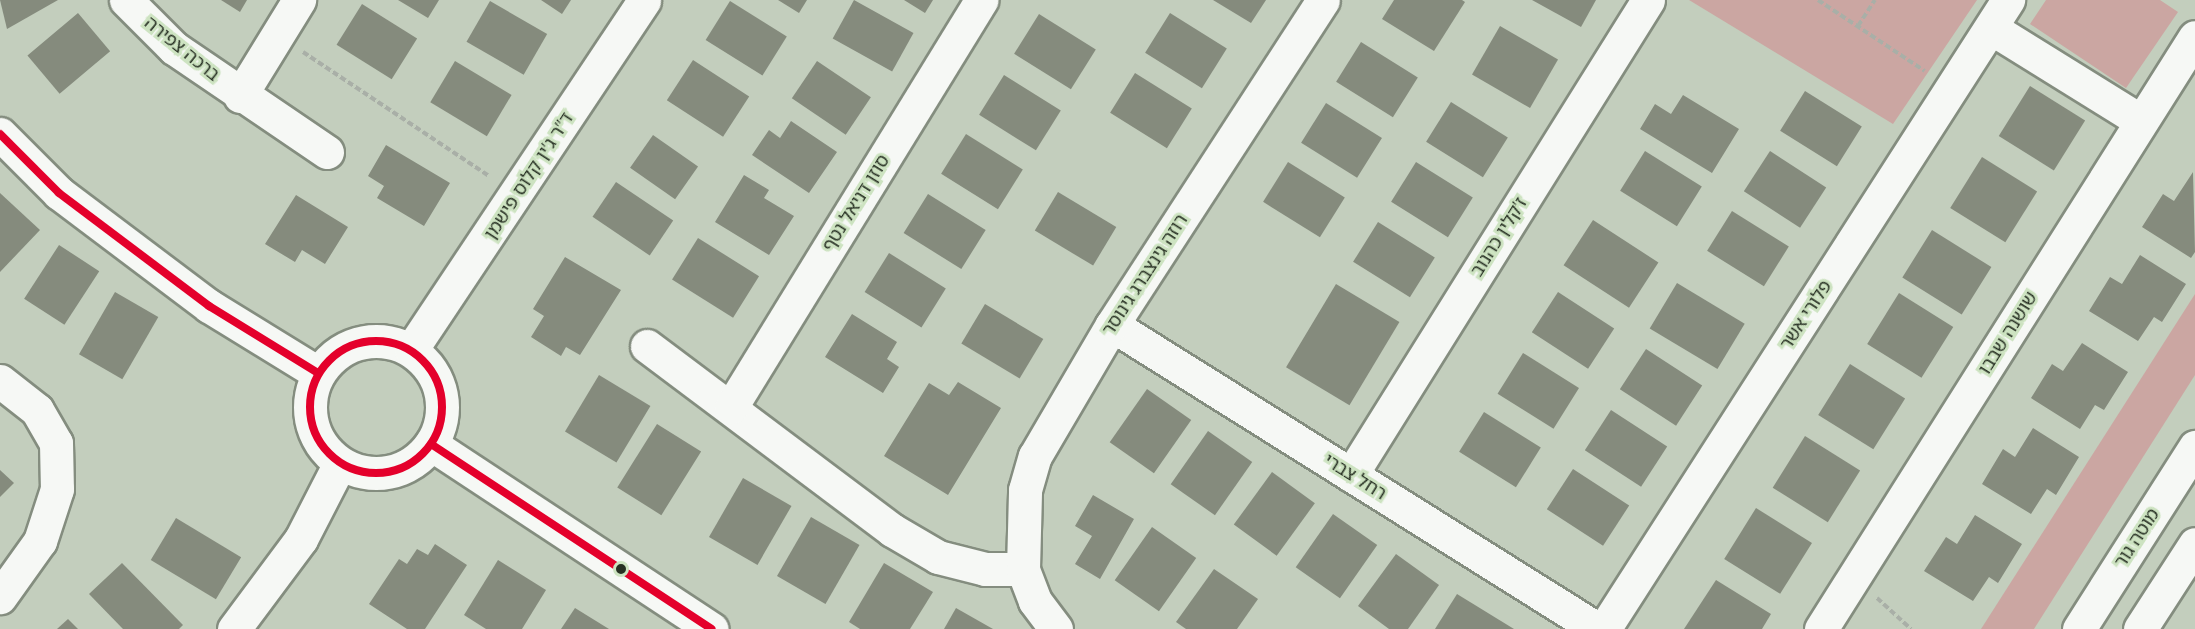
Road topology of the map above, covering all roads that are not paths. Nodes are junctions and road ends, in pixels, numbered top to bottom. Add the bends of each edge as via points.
1 (126, 0) edge
2 (299, 0) edge
3 (644, 0) edge
4 (981, 0) edge
5 (1323, 0) edge
6 (1648, 0) edge
7 (2008, 0) edge
8 (1991, 28) junction
9 (2195, 37) edge
10 (240, 96) junction
11 (2141, 121) junction
12 (0, 134) edge
13 (327, 152) dead end
14 (1112, 325) junction
15 (647, 346) dead end
16 (411, 351) junction
17 (318, 373) junction
18 (0, 381) edge
19 (731, 407) junction
20 (431, 444) junction
21 (2195, 447) edge
22 (340, 463) junction
23 (1351, 475) junction
24 (2195, 544) edge
25 (1023, 569) junction
26 (0, 597) edge
27 (234, 629) edge
28 (712, 629) edge
29 (1056, 629) edge
30 (1598, 629) edge
31 (1604, 629) edge
32 (1821, 629) edge
33 (2079, 629) edge
34 (2140, 629) edge

1 - 10 street, ברכה צפירה via 174,48
2 - 10 street
3 - 16 street, ד"ר ג'ין קלוס פישמן
4 - 19 street, סוזן דניאל נטף
5 - 14 street, רוזה גינצברג גינוסר
6 - 23 street, ז'קלין כהנוב
7 - 8 street, פלורי אשר
8 - 11 street
8 - 31 street, פלורי אשר
9 - 11 street, שושנה שבבו
10 - 13 street, ברכה צפירה
11 - 32 street, שושנה שבבו
12 - 17 street via 59,193 209,306
14 - 23 street, רחל צברי
14 - 25 street, רוזה גינצברג גינוסר via 1035,456 1025,490
15 - 19 street
16 - 17 street via 370,340 332,357
16 - 20 street via 427,364 442,403
17 - 22 street via 309,412 325,450
18 - 26 street via 37,410 56,443 57,489 40,541
19 - 25 street via 892,530 938,557 985,569
20 - 22 street via 399,469 369,472
20 - 28 street
21 - 33 street, מוטה גור
22 - 27 street via 301,539
23 - 30 street, רחל צברי
24 - 34 street
25 - 29 street via 1035,601

